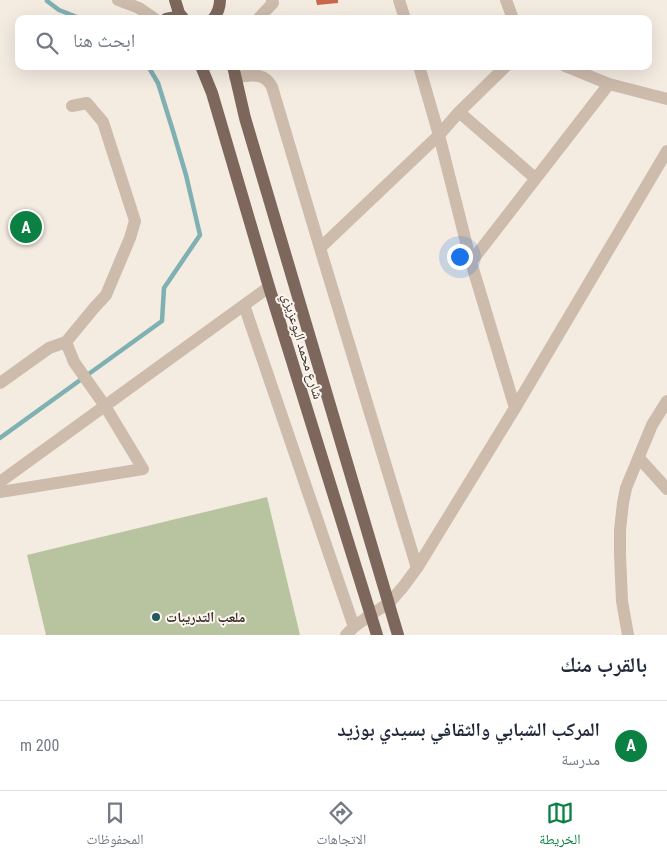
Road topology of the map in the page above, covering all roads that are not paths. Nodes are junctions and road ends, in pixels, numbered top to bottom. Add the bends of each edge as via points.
1 (118, 0) edge
2 (175, 0) edge
3 (272, 0) edge
4 (399, 0) edge
5 (506, 0) edge
6 (150, 15) edge
7 (182, 15) edge
8 (262, 15) edge
9 (403, 15) edge
10 (512, 15) edge
11 (201, 70) edge
12 (419, 70) edge
13 (502, 70) edge
14 (575, 70) edge
15 (234, 72) edge
16 (609, 84) junction
17 (667, 100) edge
18 (72, 106) dead end
19 (459, 112) junction
20 (439, 135) junction
21 (667, 151) edge
22 (535, 178) junction
23 (320, 248) junction
24 (471, 262) junction
25 (270, 287) junction
26 (244, 305) junction
27 (66, 342) junction
28 (0, 382) edge
29 (667, 401) edge
30 (104, 406) junction
31 (515, 408) junction
32 (639, 458) junction
33 (0, 482) edge
34 (667, 489) edge
35 (0, 492) edge
36 (418, 568) junction
37 (389, 603) junction
38 (370, 614) junction
39 (350, 631) edge
40 (376, 635) edge
41 (398, 635) edge
42 (628, 635) edge

1 - 6 street
2 - 7 main road
3 - 8 street via 273,3
4 - 9 street
5 - 10 street
11 - 25 main road, شارع محمد البوعزيزي via 212,92
12 - 20 street
13 - 19 street
14 - 16 street
15 - 23 street via 260,76 272,87
15 - 37 main road, شارع محمد البوعزيزي
16 - 17 street
16 - 22 street
18 - 27 street via 87,103 103,122 135,221 106,295
19 - 20 street
19 - 22 street
20 - 23 street
20 - 24 street
21 - 31 street
22 - 24 street
23 - 36 street
24 - 31 street
25 - 26 street
25 - 38 main road, شارع محمد البوعزيزي
26 - 30 street
26 - 39 street
27 - 28 street via 49,348
27 - 30 street via 74,362
29 - 32 street via 652,425
30 - 33 street
30 - 35 street via 143,469
31 - 36 street
32 - 34 street
32 - 42 street via 626,488 620,530 622,601
36 - 37 street
37 - 38 street
37 - 41 main road, شارع محمد البوعزيزي
38 - 39 street
38 - 40 main road, شارع محمد البوعزيزي

